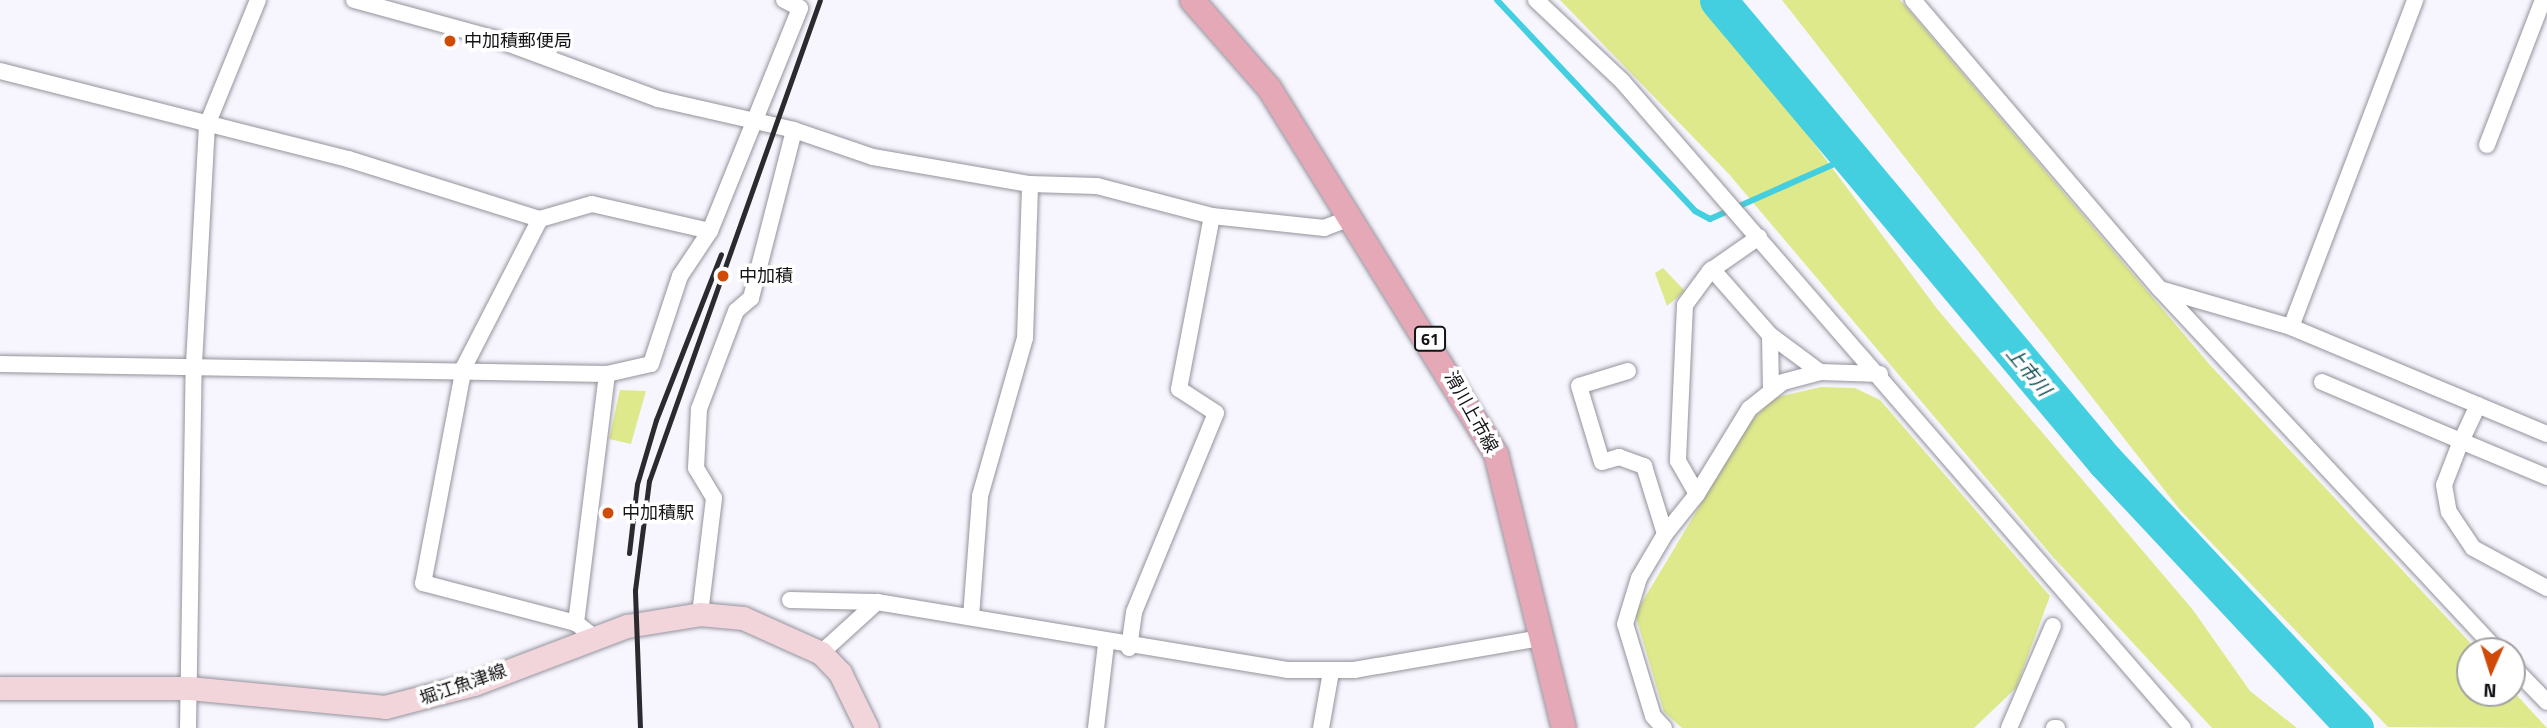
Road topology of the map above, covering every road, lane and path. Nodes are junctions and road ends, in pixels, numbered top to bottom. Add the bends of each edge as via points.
1 (258, 0) edge
2 (354, 0) edge
3 (783, 0) edge
4 (1192, 0) edge
5 (1536, 0) edge
6 (1913, 0) edge
7 (2414, 0) edge
8 (2543, 0) edge
9 (0, 71) edge
10 (757, 122) junction
11 (207, 125) junction
12 (794, 130) junction
13 (2487, 145) dead end
14 (1030, 184) junction
15 (1212, 216) junction
16 (1350, 218) junction
17 (540, 219) junction
18 (710, 231) junction
19 (1759, 237) junction
20 (1712, 269) junction
21 (2160, 289) junction
22 (2291, 327) junction
23 (1770, 335) junction
24 (0, 364) edge
25 (194, 364) junction
26 (464, 367) junction
27 (1628, 371) dead end
28 (1820, 372) junction
29 (607, 373) junction
30 (1880, 374) junction
31 (2322, 382) dead end
32 (1772, 391) junction
33 (2478, 405) junction
34 (2547, 434) edge
35 (2461, 441) junction
36 (2547, 477) edge
37 (1697, 494) junction
38 (1665, 534) junction
39 (2547, 587) edge
40 (790, 600) dead end
41 (877, 602) junction
42 (701, 614) junction
43 (971, 617) junction
44 (2053, 626) dead end
45 (585, 630) junction
46 (2484, 637) edge
47 (1541, 639) junction
48 (1106, 644) junction
49 (1129, 648) junction
50 (821, 653) junction
51 (1331, 672) junction
52 (2526, 680) edge
53 (0, 688) edge
54 (189, 688) junction
55 (2547, 702) edge
56 (188, 728) edge
57 (867, 728) edge
58 (1096, 728) edge
59 (1321, 728) edge
60 (1564, 728) edge
61 (1664, 728) edge
62 (2009, 728) edge
63 (2183, 728) edge

1 - 11 street
2 - 10 street via 493,38 658,99
3 - 10 street via 800,8
4 - 16 main road, 滑川上市線 / 61 via 1269,88
5 - 19 street via 1622,81
6 - 21 street
7 - 22 street
8 - 13 street
9 - 11 street
10 - 12 street
10 - 18 street
11 - 17 street via 348,159
11 - 25 street
12 - 14 street via 873,157
12 - 42 street via 751,298 736,311 699,409 696,468 714,498
14 - 15 street via 1097,186
14 - 43 street via 1025,338 980,496
15 - 16 street via 1324,228
15 - 49 street via 1180,389 1216,414 1134,612
16 - 47 main road, 滑川上市線 / 61 via 1496,454
17 - 18 street via 592,204
17 - 26 street
18 - 29 street via 680,276 651,364
19 - 20 street
19 - 30 street
20 - 23 street
20 - 37 street via 1685,305 1678,394 1678,461
21 - 22 street
21 - 46 street
22 - 33 street
23 - 28 street
23 - 32 street
24 - 25 street
25 - 26 street
25 - 54 street
26 - 29 street
26 - 45 street via 423,583
27 - 38 street via 1579,386 1602,462 1619,457 1644,467
28 - 30 street
28 - 32 street
29 - 45 street
30 - 63 street
31 - 35 street
32 - 37 street via 1749,409
33 - 34 street
33 - 35 street
35 - 36 street
35 - 39 street via 2444,485 2449,512 2473,548
37 - 38 street
38 - 61 street via 1639,578 1625,624 1653,716
40 - 41 street
41 - 43 street
41 - 50 street
42 - 45 main road, 堀江魚津線
42 - 50 main road, 堀江魚津線 via 743,618
43 - 48 street
44 - 62 street
45 - 54 main road, 堀江魚津線 via 474,684 385,707
47 - 51 street
47 - 60 main road, 滑川上市線 / 61
48 - 49 street
48 - 58 street
49 - 51 street
50 - 57 main road, 堀江魚津線 via 840,673
51 - 59 street
52 - 55 street
53 - 54 main road, 堀江魚津線
54 - 56 street

